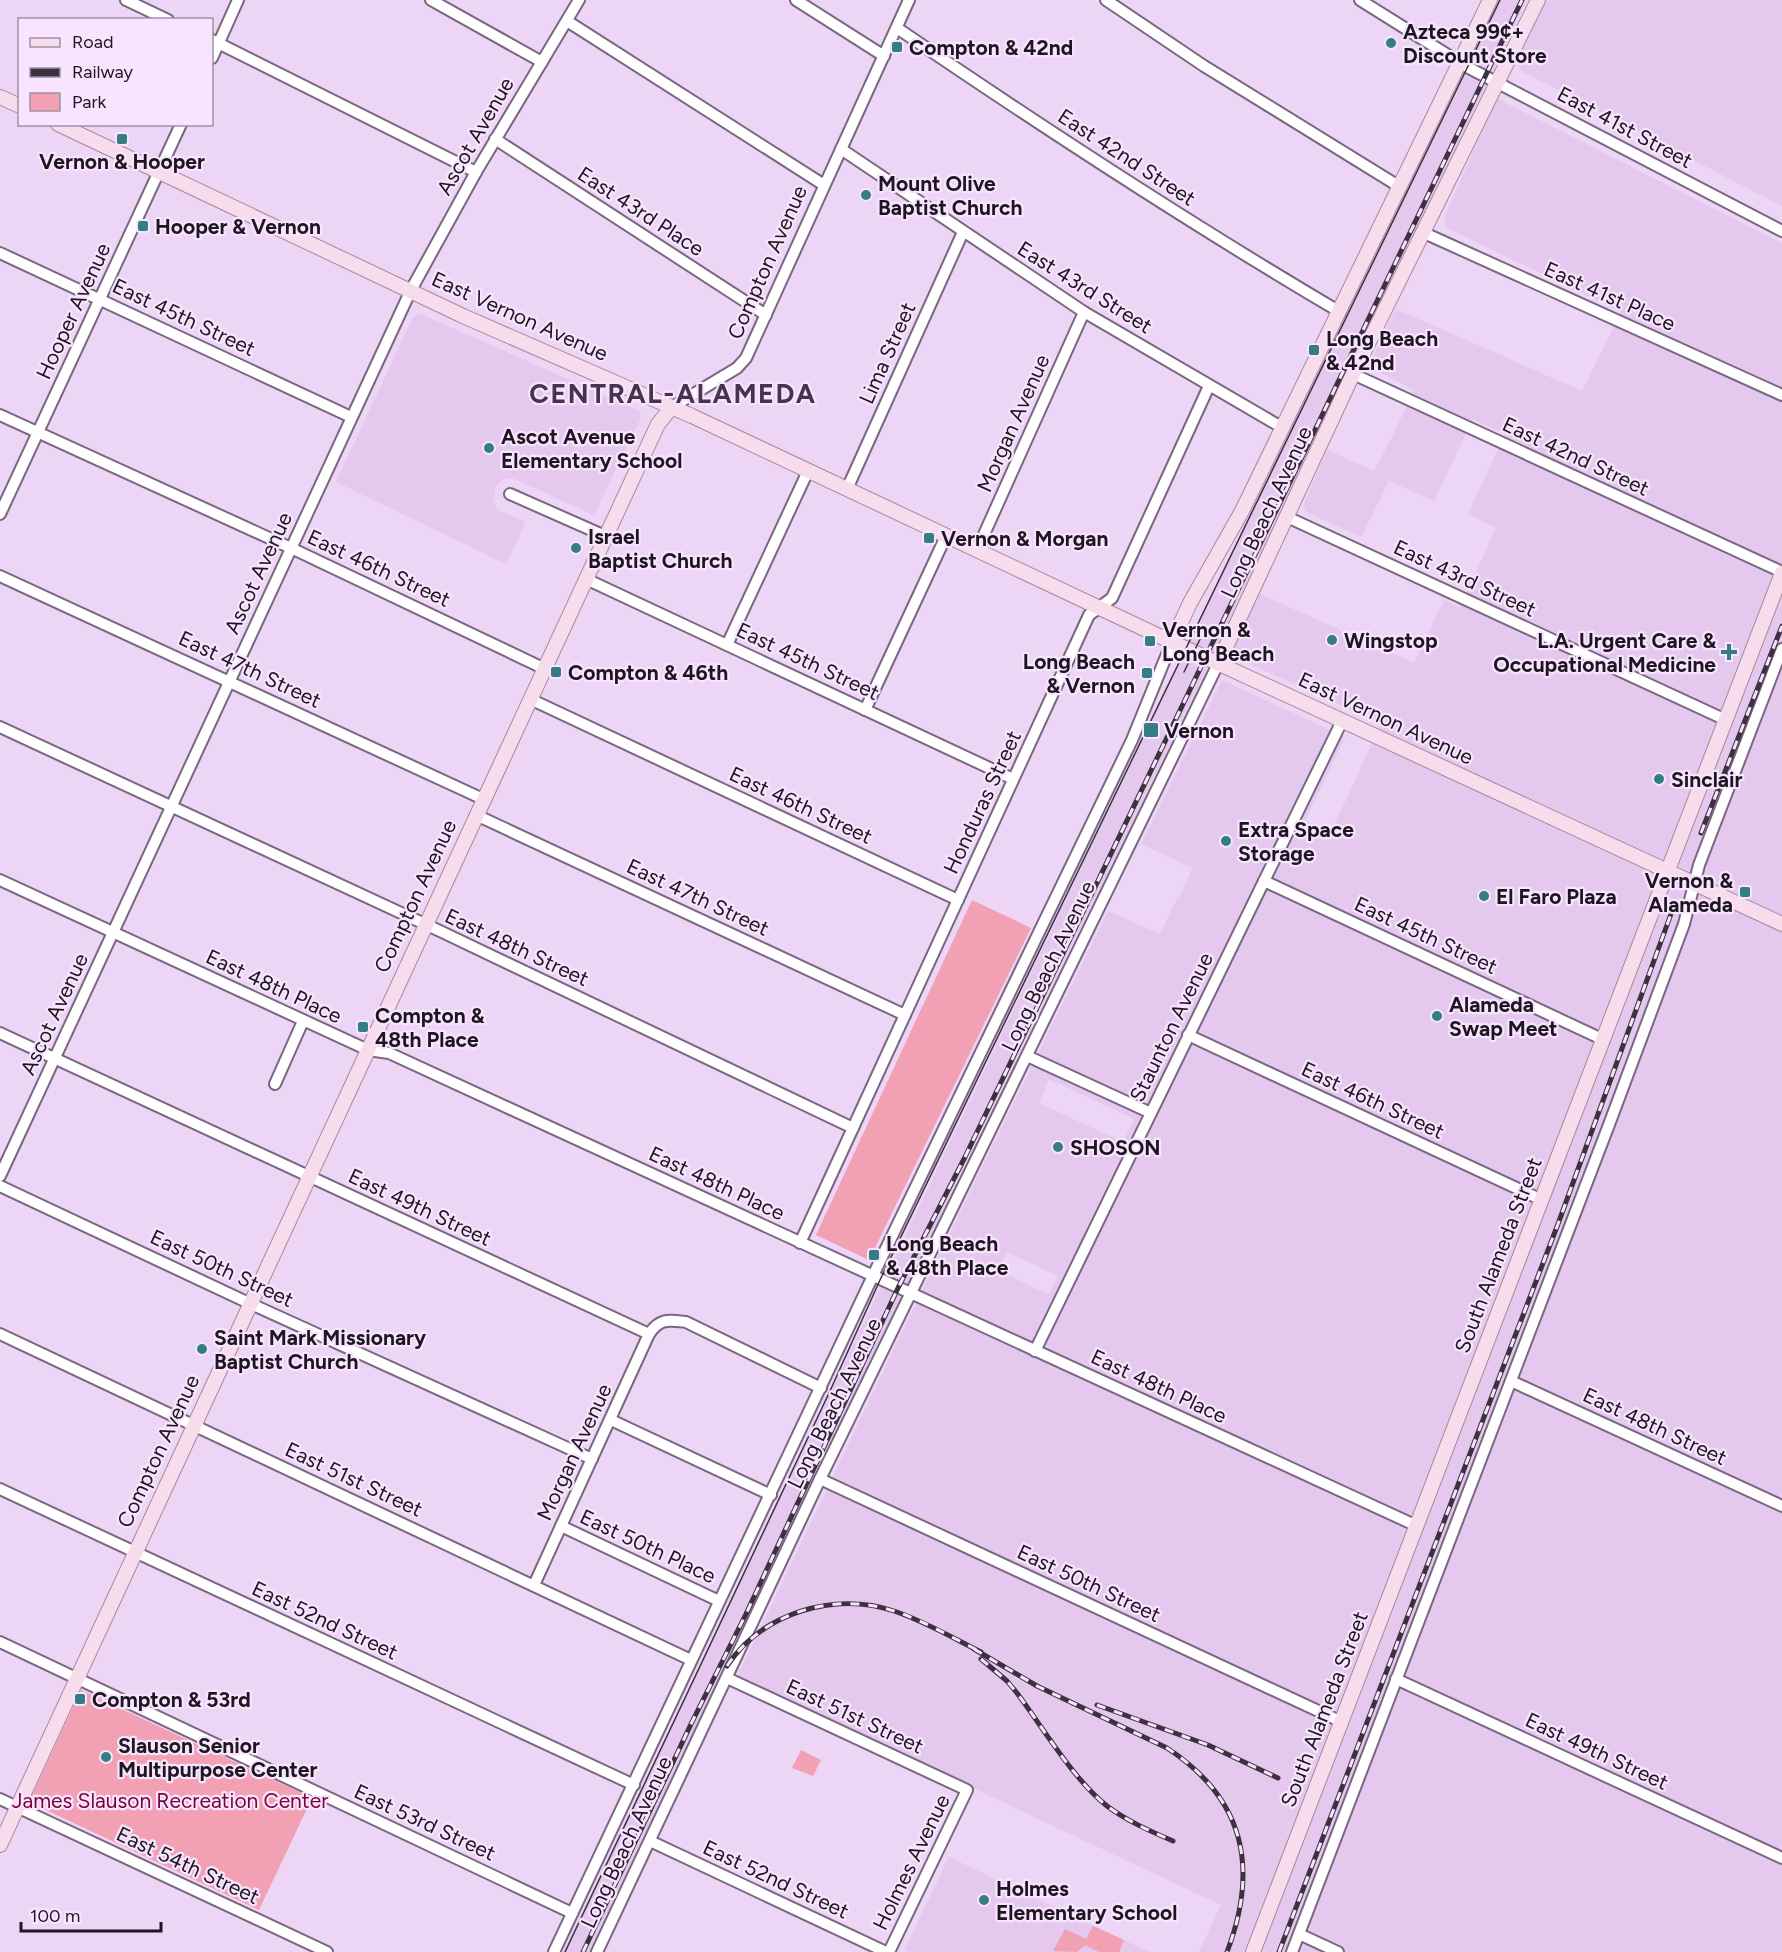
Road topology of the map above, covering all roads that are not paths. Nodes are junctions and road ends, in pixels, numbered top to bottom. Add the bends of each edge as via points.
1 (126, 0) edge
2 (238, 0) edge
3 (431, 0) edge
4 (579, 0) edge
5 (796, 0) edge
6 (909, 0) edge
7 (1106, 0) edge
8 (1360, 0) edge
9 (1490, 0) edge
10 (1538, 0) edge
11 (164, 18) edge
12 (567, 21) junction
13 (897, 28) junction
14 (215, 42) edge
15 (884, 56) junction
16 (542, 62) junction
17 (1459, 63) junction
18 (1497, 82) junction
19 (0, 97) edge
20 (18, 105) edge
21 (62, 126) edge
22 (180, 126) edge
23 (495, 139) junction
24 (841, 149) junction
25 (158, 172) junction
26 (476, 172) junction
27 (824, 185) junction
28 (1400, 187) junction
29 (1782, 231) edge
30 (963, 232) junction
31 (1422, 232) junction
32 (0, 253) edge
33 (411, 290) junction
34 (100, 300) junction
35 (1084, 312) junction
36 (1340, 312) junction
37 (766, 315) junction
38 (1353, 374) junction
39 (1209, 386) junction
40 (1782, 395) edge
41 (672, 407) junction
42 (0, 415) edge
43 (351, 417) junction
44 (1283, 428) junction
45 (38, 432) junction
46 (808, 471) junction
47 (847, 489) junction
48 (510, 494) dead end
49 (0, 514) edge
50 (1287, 518) junction
51 (605, 536) junction
52 (946, 536) junction
53 (291, 548) junction
54 (977, 550) junction
55 (1782, 572) edge
56 (0, 576) edge
57 (586, 579) junction
58 (1099, 608) junction
59 (1172, 642) junction
60 (727, 645) junction
61 (1782, 649) edge
62 (1218, 664) junction
63 (545, 669) junction
64 (230, 682) junction
65 (530, 699) junction
66 (865, 710) junction
67 (1726, 720) junction
68 (1342, 721) junction
69 (0, 727) edge
70 (1013, 778) junction
71 (483, 799) junction
72 (171, 807) junction
73 (476, 814) junction
74 (1668, 873) junction
75 (0, 880) edge
76 (1264, 881) junction
77 (1695, 884) junction
78 (958, 900) junction
79 (1782, 924) edge
80 (425, 925) junction
81 (114, 934) junction
82 (905, 1015) junction
83 (303, 1021) junction
84 (0, 1033) edge
85 (1188, 1035) junction
86 (1604, 1040) junction
87 (368, 1050) junction
88 (1028, 1056) junction
89 (55, 1059) junction
90 (274, 1084) dead end
91 (1150, 1113) junction
92 (853, 1128) junction
93 (0, 1176) edge
94 (309, 1177) junction
95 (0, 1186) edge
96 (1542, 1200) junction
97 (800, 1243) junction
98 (873, 1277) junction
99 (911, 1293) junction
100 (251, 1304) junction
101 (0, 1334) edge
102 (649, 1334) junction
103 (1035, 1351) junction
104 (1511, 1381) junction
105 (821, 1388) junction
106 (611, 1420) junction
107 (193, 1424) junction
108 (592, 1459) junction
109 (820, 1479) junction
110 (0, 1489) edge
111 (771, 1495) junction
112 (1782, 1506) edge
113 (561, 1526) junction
114 (1417, 1526) junction
115 (134, 1553) junction
116 (534, 1586) junction
117 (719, 1601) junction
118 (0, 1642) edge
119 (691, 1660) junction
120 (78, 1678) junction
121 (727, 1678) junction
122 (1396, 1679) junction
123 (1342, 1722) junction
124 (634, 1785) junction
125 (967, 1790) joint
126 (0, 1799) edge
127 (17, 1808) junction
128 (650, 1841) junction
129 (0, 1845) edge
130 (1782, 1858) edge
131 (572, 1913) junction
132 (1299, 1934) junction
133 (327, 1952) edge
134 (554, 1952) edge
135 (597, 1952) edge
136 (887, 1952) edge
137 (1253, 1952) edge
138 (1292, 1952) edge
139 (1338, 1952) edge

1 - 11 street
2 - 14 street
3 - 16 street
4 - 12 street, Ascot Avenue
5 - 15 street
6 - 13 street, Compton Avenue
7 - 28 street via 1204,66
8 - 17 street, East 41st Street
9 - 17 main road, Long Beach Avenue
10 - 18 main road, Long Beach Avenue
12 - 16 street, Ascot Avenue
12 - 27 street
13 - 15 street, Compton Avenue
13 - 36 street, East 42nd Street via 1141,190
14 - 26 street
15 - 24 street, Compton Avenue
16 - 23 street, Ascot Avenue
17 - 18 street, East 41st Street
17 - 28 main road, Long Beach Avenue
18 - 29 street, East 41st Street
18 - 31 main road, Long Beach Avenue
19 - 20 main road
21 - 25 main road, East Vernon Avenue
22 - 25 street, Hooper Avenue
23 - 26 street, Ascot Avenue
23 - 37 street, East 43rd Place
24 - 27 street, Compton Avenue
24 - 30 street, East 43rd Street
25 - 33 main road, East Vernon Avenue
25 - 34 street, Hooper Avenue
26 - 33 street, Ascot Avenue
27 - 37 street, Compton Avenue
28 - 36 main road, Long Beach Avenue
30 - 35 street, East 43rd Street
30 - 47 street, Lima Street
31 - 38 main road, Long Beach Avenue
31 - 40 street, East 41st Place
32 - 34 street, East 45th Street
33 - 41 main road, East Vernon Avenue
33 - 43 street, Ascot Avenue
34 - 43 street, East 45th Street
34 - 45 street, Hooper Avenue
35 - 39 street, East 43rd Street
35 - 54 street, Morgan Avenue
36 - 44 main road, Long Beach Avenue
37 - 41 street, Compton Avenue via 742,364
38 - 50 main road, Long Beach Avenue
38 - 55 street, East 42nd Street
39 - 44 street, East 43rd Street
39 - 58 street, Honduras Street via 1112,598
41 - 46 main road, East Vernon Avenue
41 - 51 main road, Compton Avenue via 658,424
42 - 45 street, East 46th Street
43 - 53 street, Ascot Avenue
44 - 59 main road, Long Beach Avenue
45 - 49 street, Hooper Avenue
45 - 53 street, East 46th Street
46 - 47 main road, East Vernon Avenue
46 - 60 street
47 - 52 main road, East Vernon Avenue
48 - 51 street
50 - 62 main road, Long Beach Avenue
50 - 67 street, East 43rd Street
51 - 57 main road, Compton Avenue
52 - 54 main road, East Vernon Avenue
52 - 66 street
53 - 63 street, East 46th Street
53 - 64 street, Ascot Avenue
54 - 58 main road, East Vernon Avenue
55 - 67 main road, South Alameda Street
56 - 64 street, East 47th Street
57 - 60 street, East 45th Street
57 - 63 main road, Compton Avenue
58 - 59 main road, East Vernon Avenue
58 - 70 street, Honduras Street via 1089,615
59 - 62 main road, East Vernon Avenue
59 - 98 street, Long Beach Avenue via 1132,741
60 - 66 street, East 45th Street
61 - 77 street
62 - 68 main road, East Vernon Avenue
62 - 88 street, Long Beach Avenue
63 - 65 main road, Compton Avenue
64 - 71 street, East 47th Street
64 - 72 street, Ascot Avenue
65 - 71 main road, Compton Avenue
65 - 78 street, East 46th Street
66 - 70 street, East 45th Street
67 - 74 main road, South Alameda Street
68 - 74 main road, East Vernon Avenue
68 - 76 street, Staunton Avenue
69 - 72 street, East 48th Street
70 - 78 street, Honduras Street
71 - 73 main road, Compton Avenue
72 - 80 street, East 48th Street
72 - 81 street, Ascot Avenue
73 - 80 main road, Compton Avenue
73 - 82 street, East 47th Street
74 - 77 main road, East Vernon Avenue
74 - 86 main road, South Alameda Street
75 - 81 street, East 48th Place
76 - 85 street, Staunton Avenue
76 - 86 street, East 45th Street
77 - 79 main road, East Vernon Avenue
77 - 104 street via 1684,924
78 - 82 street, Honduras Street
80 - 87 main road, Compton Avenue
80 - 92 street, East 48th Street
81 - 83 street, East 48th Place
81 - 89 street, Ascot Avenue
82 - 92 street, Honduras Street
83 - 87 street, East 48th Place
83 - 90 street
84 - 89 street, East 49th Street
85 - 91 street, Staunton Avenue
85 - 96 street, East 46th Street
86 - 96 main road, South Alameda Street
87 - 94 main road, Compton Avenue
87 - 97 street, East 48th Place via 389,1053
88 - 91 street
88 - 99 street, Long Beach Avenue
89 - 93 street, Ascot Avenue
89 - 94 street, East 49th Street
91 - 103 street, Staunton Avenue
92 - 97 street, Honduras Street
94 - 100 main road, Compton Avenue
94 - 102 street, East 49th Street
95 - 100 street, East 50th Street
96 - 114 main road, South Alameda Street
97 - 98 street, East 48th Place
98 - 99 street, East 48th Place
98 - 105 street, Long Beach Avenue
99 - 103 street, East 48th Place
99 - 109 street, Long Beach Avenue
100 - 107 main road, Compton Avenue
100 - 108 street, East 50th Street
101 - 107 street, East 51st Street
102 - 105 street via 656,1325 668,1320 687,1322
102 - 106 street, Morgan Avenue
103 - 114 street, East 48th Place
104 - 112 street, East 48th Street
104 - 122 street
105 - 111 street, Long Beach Avenue
106 - 108 street, Morgan Avenue
106 - 111 street
107 - 115 main road, Compton Avenue
107 - 116 street, East 51st Street
108 - 113 street, Morgan Avenue
109 - 121 street, Long Beach Avenue
109 - 123 street, East 50th Street
110 - 115 street, East 52nd Street
111 - 117 street, Long Beach Avenue
113 - 116 street, Morgan Avenue
113 - 117 street, East 50th Place
114 - 123 main road, South Alameda Street
115 - 120 main road, Compton Avenue
115 - 124 street, East 52nd Street
116 - 119 street, East 51st Street
117 - 119 street, Long Beach Avenue
118 - 120 street, East 53rd Street
119 - 124 street, Long Beach Avenue
120 - 127 main road, Compton Avenue
120 - 131 street, East 53rd Street
121 - 125 street, East 51st Street
121 - 128 street, Long Beach Avenue
122 - 130 street, East 49th Street
122 - 132 street
123 - 137 main road, South Alameda Street
124 - 131 street, Long Beach Avenue
125 - 136 street, Holmes Avenue
126 - 127 street, East 54th Street
127 - 129 main road, Compton Avenue
127 - 133 street, East 54th Street
128 - 135 street, Long Beach Avenue
128 - 136 street, East 52nd Street
131 - 134 street, Long Beach Avenue
132 - 138 street
132 - 139 street

